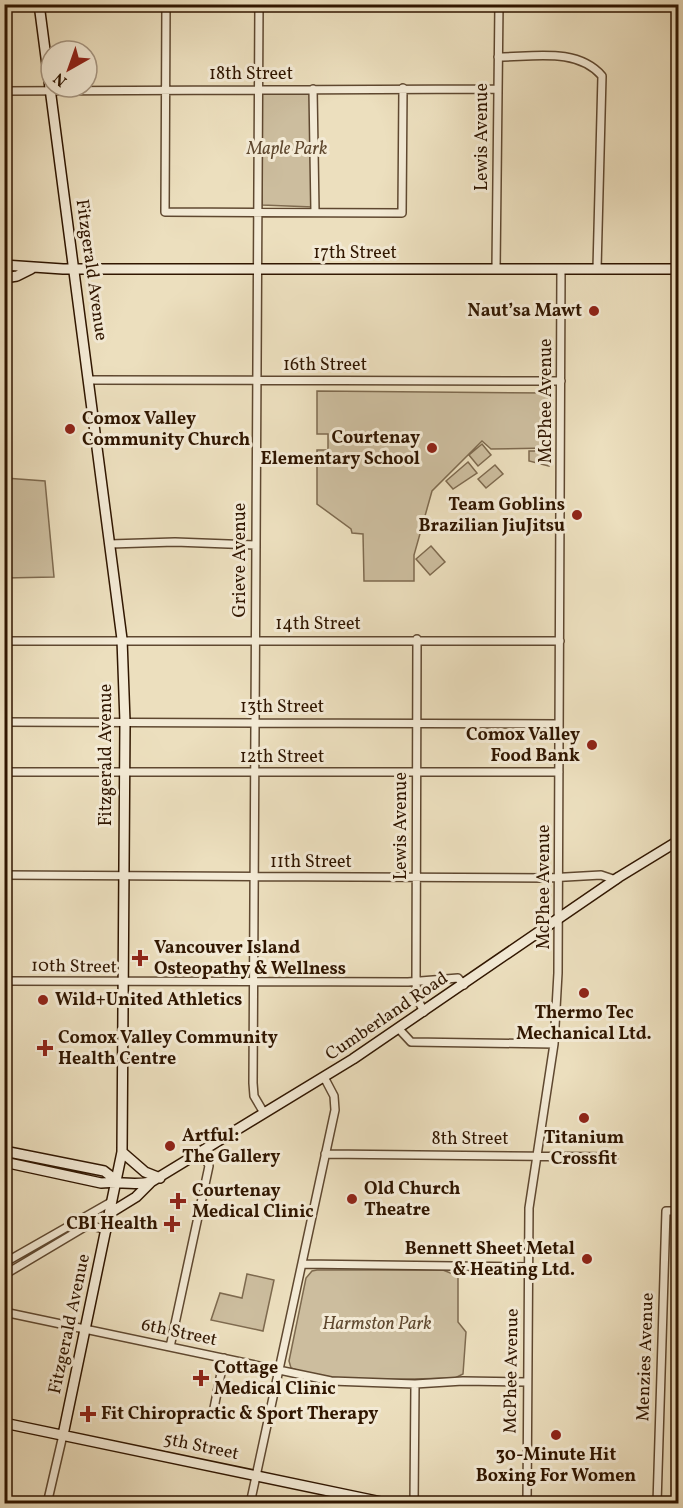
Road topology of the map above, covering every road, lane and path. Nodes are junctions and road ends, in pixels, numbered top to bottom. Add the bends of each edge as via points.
1 (39, 4) edge
2 (166, 4) edge
3 (259, 4) edge
4 (499, 4) edge
5 (44, 39) edge
6 (498, 57) junction
7 (258, 88) junction
8 (403, 88) junction
9 (166, 89) junction
10 (313, 89) junction
11 (498, 89) junction
12 (99, 90) edge
13 (4, 91) edge
14 (39, 91) edge
15 (52, 99) edge
16 (258, 212) junction
17 (315, 212) junction
18 (4, 265) edge
19 (32, 269) junction
20 (73, 269) junction
21 (496, 269) junction
22 (561, 269) junction
23 (597, 269) junction
24 (678, 269) edge
25 (258, 270) junction
26 (4, 278) edge
27 (89, 380) junction
28 (255, 380) junction
29 (561, 381) junction
30 (110, 544) junction
31 (255, 544) junction
32 (122, 639) junction
33 (255, 639) junction
34 (417, 639) junction
35 (4, 640) edge
36 (560, 641) junction
37 (4, 722) edge
38 (124, 722) junction
39 (255, 722) junction
40 (417, 722) junction
41 (559, 724) junction
42 (4, 772) edge
43 (254, 772) junction
44 (417, 772) junction
45 (559, 772) junction
46 (123, 773) junction
47 (678, 841) edge
48 (4, 875) edge
49 (559, 875) junction
50 (123, 876) junction
51 (254, 877) junction
52 (416, 877) junction
53 (616, 880) junction
54 (558, 921) junction
55 (4, 981) edge
56 (416, 982) junction
57 (123, 983) junction
58 (254, 983) junction
59 (464, 985) junction
60 (424, 1012) junction
61 (399, 1029) junction
62 (554, 1044) junction
63 (324, 1077) junction
64 (264, 1113) junction
65 (4, 1151) edge
66 (202, 1151) junction
67 (122, 1152) junction
68 (325, 1154) junction
69 (536, 1156) junction
70 (614, 1157) dead end
71 (4, 1162) edge
72 (156, 1180) junction
73 (117, 1181) junction
74 (111, 1202) junction
75 (678, 1211) edge
76 (110, 1213) junction
77 (107, 1230) junction
78 (4, 1263) edge
79 (302, 1264) junction
80 (528, 1267) junction
81 (4, 1275) edge
82 (4, 1312) edge
83 (86, 1328) junction
84 (170, 1347) junction
85 (224, 1358) junction
86 (277, 1370) junction
87 (527, 1382) junction
88 (415, 1384) junction
89 (213, 1413) dead end
90 (4, 1422) edge
91 (63, 1435) junction
92 (256, 1475) junction
93 (345, 1499) edge
94 (47, 1503) edge
95 (250, 1503) edge
96 (391, 1503) edge
97 (414, 1503) edge
98 (527, 1503) edge
99 (657, 1503) edge

1 - 5 street, Fitzgerald Avenue
2 - 9 street
3 - 7 street, Grieve Avenue
4 - 6 street, Lewis Avenue
6 - 11 street, Lewis Avenue
6 - 23 street via 575,57 593,65 602,76
7 - 9 street, 18th Street
7 - 10 street, 18th Street
7 - 16 street, Grieve Avenue
8 - 10 street, 18th Street
8 - 11 street, 18th Street
8 - 17 street via 402,213
9 - 12 street, 18th Street
9 - 16 street via 165,212
10 - 17 street
11 - 21 street, Lewis Avenue
13 - 14 street, 18th Street
15 - 20 street, Fitzgerald Avenue
16 - 17 street
16 - 25 street, Grieve Avenue
18 - 19 street, 17th Street
19 - 20 street, 17th Street
19 - 26 street, 17th Street
20 - 25 street, 17th Street
20 - 27 street, Fitzgerald Avenue
21 - 22 street, 17th Street
21 - 25 street, 17th Street
22 - 23 street, 17th Street
22 - 29 street, McPhee Avenue
23 - 24 street, 17th Street
25 - 28 street, Grieve Avenue
27 - 28 street, 16th Street
27 - 30 street, Fitzgerald Avenue
28 - 29 street, 16th Street
28 - 31 street, Grieve Avenue
29 - 36 street, McPhee Avenue
30 - 31 street
30 - 32 street, Fitzgerald Avenue
31 - 33 street, Grieve Avenue
32 - 33 street, 14th Street
32 - 35 street, 14th Street
32 - 38 street, Fitzgerald Avenue
33 - 34 street, 14th Street
33 - 39 street, Grieve Avenue
34 - 36 street, 14th Street
34 - 40 street, Lewis Avenue
36 - 41 street, McPhee Avenue
37 - 38 street, 13th Street
38 - 39 street, 13th Street
38 - 46 street, Fitzgerald Avenue
39 - 40 street, 13th Street
39 - 43 street, Grieve Avenue
40 - 41 street, 13th Street
40 - 44 street, Lewis Avenue
41 - 45 street, McPhee Avenue
42 - 46 street, 12th Street
43 - 44 street, 12th Street
43 - 46 street, 12th Street
43 - 51 street, Grieve Avenue
44 - 45 street, 12th Street
44 - 52 street, Lewis Avenue
45 - 49 street, McPhee Avenue
46 - 50 street, Fitzgerald Avenue
47 - 53 street, Cumberland Road
48 - 50 street, 11th Street
49 - 52 street, 11th Street
49 - 53 street, 11th Street via 601,874
49 - 54 street, McPhee Avenue
50 - 51 street, 11th Street
50 - 57 street, Fitzgerald Avenue
51 - 52 street, 11th Street
51 - 58 street, Grieve Avenue
52 - 56 street, Lewis Avenue
53 - 54 street, Cumberland Road
54 - 59 street, Cumberland Road
54 - 62 street, McPhee Avenue
55 - 57 street, 10th Street
56 - 58 street, 10th Street
56 - 59 street, 10th Street via 458,978
56 - 60 street, Lewis Avenue via 417,998
57 - 58 street, 10th Street
57 - 67 street, Fitzgerald Avenue
58 - 64 street, Grieve Avenue via 253,1089
59 - 60 street, Cumberland Road
60 - 61 street, Cumberland Road
61 - 62 street via 411,1042
61 - 63 street, Cumberland Road
62 - 69 street, McPhee Avenue
63 - 64 street, Cumberland Road
63 - 68 street via 335,1104
64 - 66 street, Cumberland Road
65 - 73 street via 104,1171
66 - 72 street, Cumberland Road
66 - 84 street via 209,1166
67 - 72 street
67 - 73 street, Fitzgerald Avenue
68 - 69 street, 8th Street
68 - 79 street
69 - 70 street, 8th Street
69 - 80 street, McPhee Avenue via 529,1208
71 - 73 street via 101,1183
72 - 73 street via 133,1185
72 - 76 street, Cumberland Road
73 - 74 street, Fitzgerald Avenue
74 - 76 street, Fitzgerald Avenue
74 - 78 street
75 - 99 street, Menzies Avenue via 666,1211
76 - 77 street, Fitzgerald Avenue
77 - 81 street via 88,1226
77 - 83 street, Fitzgerald Avenue
79 - 80 street
79 - 86 street
80 - 87 street, McPhee Avenue
82 - 83 street, 6th Street
83 - 84 street, 6th Street
83 - 91 street, Fitzgerald Avenue
84 - 85 street, 6th Street
85 - 86 street, 6th Street
85 - 89 street
86 - 88 street, 6th Street via 331,1381
86 - 92 street
87 - 88 street, 6th Street
87 - 98 street, McPhee Avenue
88 - 97 street
90 - 91 street, 5th Street
91 - 92 street, 5th Street
91 - 94 street, Fitzgerald Avenue
92 - 93 street, 5th Street
92 - 95 street
93 - 96 street, 5th Street

